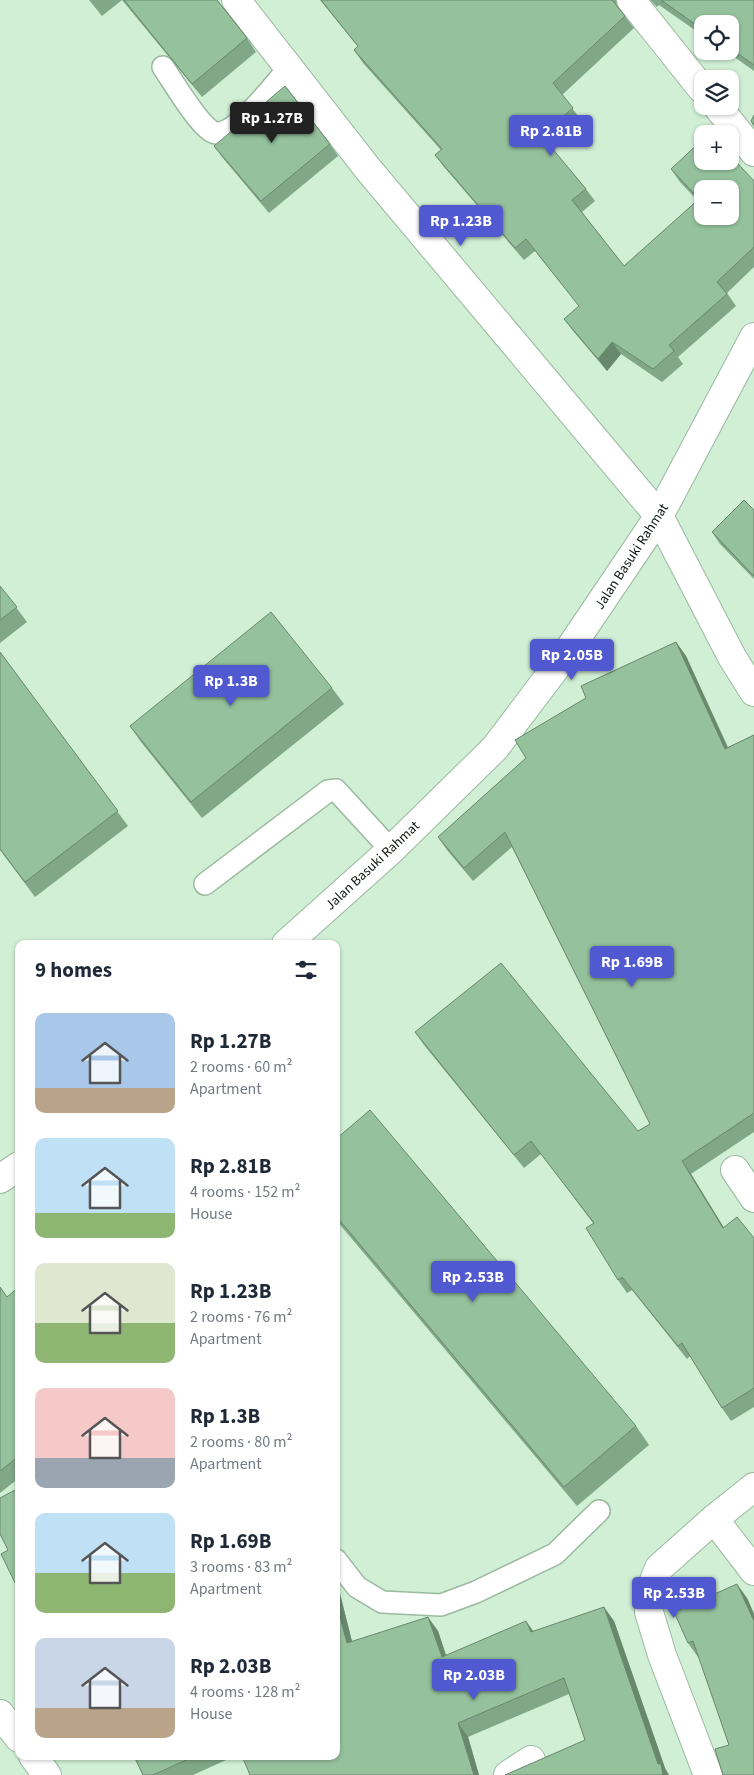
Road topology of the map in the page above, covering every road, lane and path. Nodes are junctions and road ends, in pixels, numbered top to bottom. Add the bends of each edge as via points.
1 (236, 0) edge
2 (631, 0) edge
3 (162, 66) edge
4 (290, 67) junction
5 (694, 79) edge
6 (724, 115) edge
7 (754, 152) edge
8 (754, 337) edge
9 (659, 516) junction
10 (754, 692) edge
11 (390, 850) junction
12 (205, 884) dead end
13 (290, 940) edge
14 (15, 1169) edge
15 (735, 1170) dead end
16 (0, 1179) edge
17 (754, 1198) edge
18 (754, 1488) edge
19 (599, 1511) dead end
20 (714, 1519) junction
21 (340, 1565) edge
22 (754, 1571) edge
23 (0, 1714) edge
24 (15, 1733) edge
25 (36, 1760) edge
26 (531, 1760) dead end
27 (47, 1775) edge
28 (508, 1775) edge
29 (708, 1775) edge

1 - 4 street
2 - 5 street
3 - 4 lane via 203,123 212,132 221,134 234,128
4 - 9 street via 368,169
6 - 7 street
8 - 9 street, Jalan Basuki Rahmat
9 - 10 street via 732,657
9 - 11 street, Jalan Basuki Rahmat via 566,654 495,748
11 - 12 lane via 336,790 328,791
11 - 13 street, Jalan Basuki Rahmat
14 - 16 street
15 - 17 street
18 - 20 street
19 - 21 lane via 555,1554 441,1605 382,1602 357,1587
20 - 22 street
20 - 29 street via 659,1568 649,1593 649,1612 662,1655
23 - 24 street
25 - 27 street
26 - 28 street

